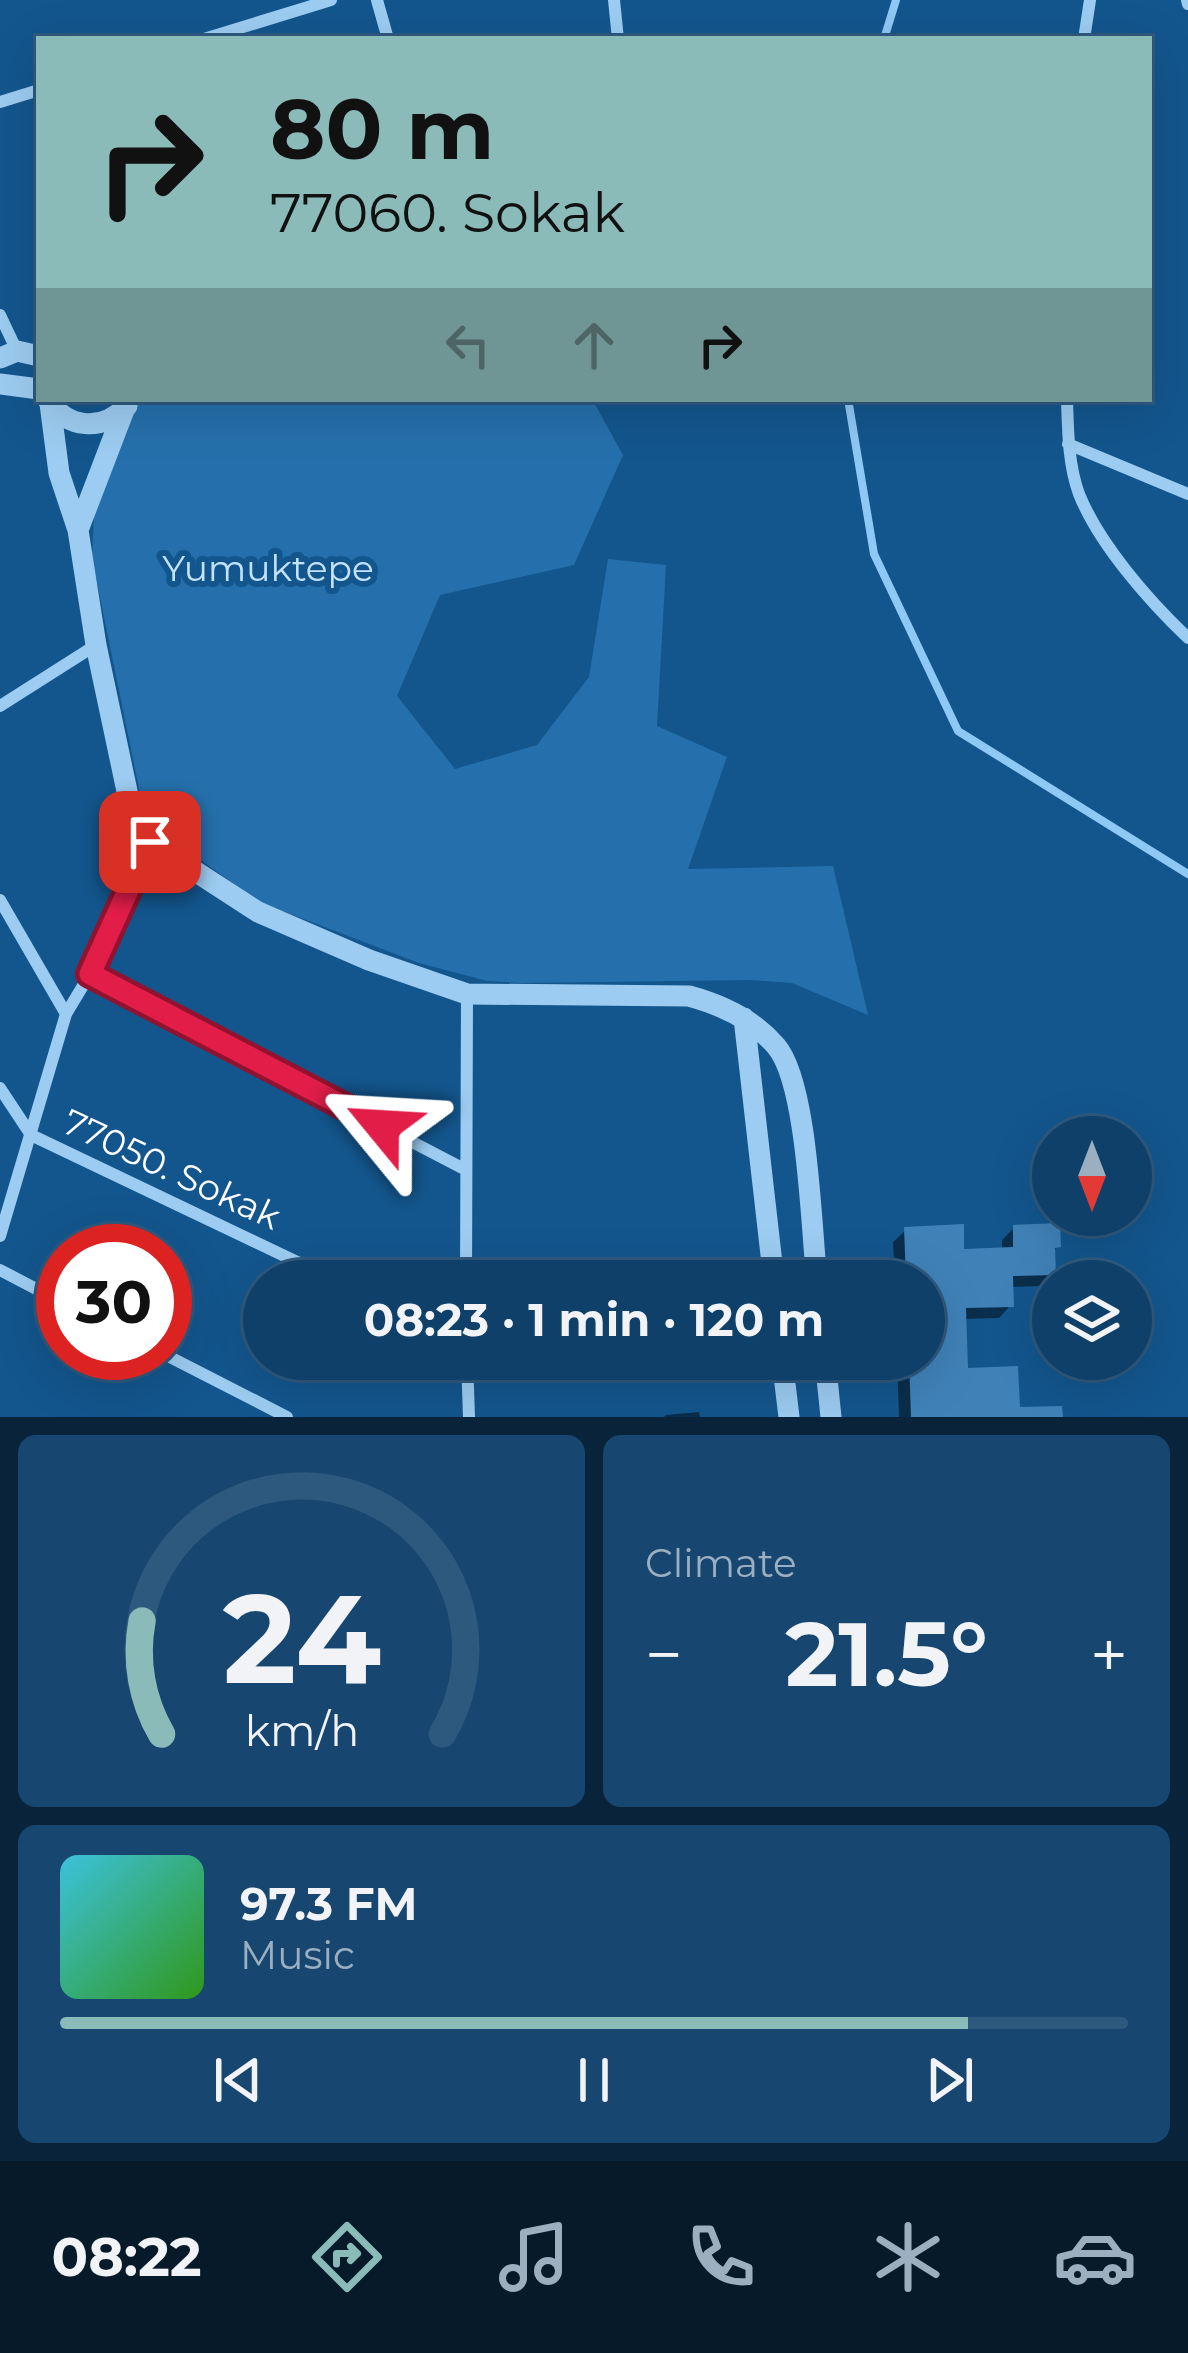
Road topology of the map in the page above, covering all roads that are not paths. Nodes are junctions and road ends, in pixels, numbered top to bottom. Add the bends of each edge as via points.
1 (331, 0) edge
2 (377, 0) edge
3 (614, 0) edge
4 (1090, 0) edge
5 (214, 36) edge
6 (387, 36) edge
7 (618, 36) edge
8 (1084, 36) edge
9 (36, 91) edge
10 (0, 102) edge
11 (0, 315) edge
12 (19, 355) edge
13 (0, 384) edge
14 (36, 394) edge
15 (47, 402) edge
16 (52, 402) edge
17 (1067, 402) edge
18 (127, 404) edge
19 (1068, 444) junction
20 (1188, 494) edge
21 (78, 530) junction
22 (1188, 638) edge
23 (96, 645) junction
24 (0, 706) edge
25 (150, 842) junction
26 (0, 901) edge
27 (90, 974) junction
28 (466, 994) junction
29 (66, 1014) junction
30 (744, 1018) junction
31 (0, 1088) edge
32 (31, 1135) junction
33 (466, 1170) junction
34 (0, 1236) edge
35 (293, 1260) edge
36 (466, 1260) edge
37 (772, 1260) edge
38 (815, 1260) edge
39 (0, 1270) edge
40 (36, 1289) edge
41 (192, 1368) edge
42 (468, 1380) edge
43 (785, 1380) edge
44 (827, 1380) edge
45 (287, 1417) edge
46 (469, 1417) edge
47 (789, 1417) edge
48 (831, 1417) edge

1 - 5 street
2 - 6 street
3 - 7 street
4 - 8 street
9 - 10 street
11 - 12 street
13 - 14 street
15 - 21 street
16 - 18 street via 76,423 92,425
17 - 19 street
18 - 21 street
19 - 20 street
19 - 22 street via 1079,494 1109,544
21 - 23 street
23 - 24 street
23 - 25 street via 131,810
25 - 27 street
25 - 28 street via 258,912
26 - 29 street
27 - 29 street
27 - 33 street
28 - 30 street via 689,996
28 - 33 street
29 - 32 street
30 - 37 street
30 - 38 street via 778,1048 793,1081
31 - 32 street, 77050. Sokak
32 - 34 street
32 - 35 street, 77050. Sokak
33 - 36 street
39 - 40 street
41 - 45 street
42 - 46 street
43 - 47 street
44 - 48 street

